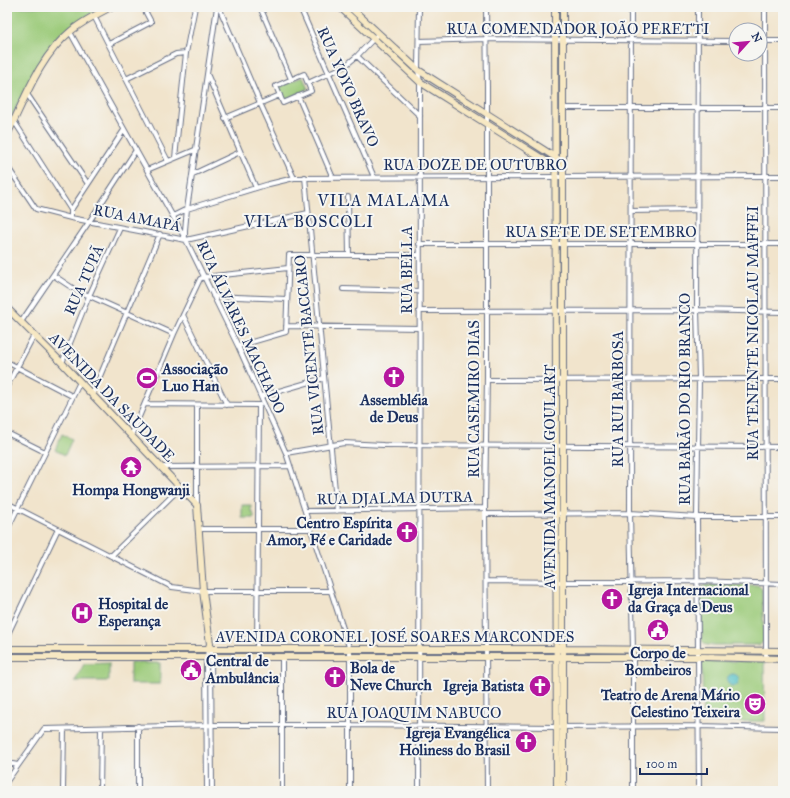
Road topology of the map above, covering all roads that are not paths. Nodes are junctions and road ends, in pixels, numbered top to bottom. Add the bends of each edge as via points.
1 (111, 7) edge
2 (143, 7) edge
3 (195, 7) edge
4 (218, 7) edge
5 (260, 7) edge
6 (300, 7) edge
7 (340, 7) edge
8 (350, 7) edge
9 (419, 7) edge
10 (486, 7) edge
11 (555, 7) edge
12 (563, 7) edge
13 (631, 7) edge
14 (698, 7) edge
15 (765, 7) edge
16 (94, 16) junction
17 (764, 22) edge
18 (70, 32) junction
19 (376, 36) junction
20 (486, 39) junction
21 (555, 40) junction
22 (563, 40) junction
23 (631, 40) junction
24 (419, 41) junction
25 (698, 41) junction
26 (728, 41) edge
27 (768, 41) edge
28 (783, 41) edge
29 (109, 44) junction
30 (186, 53) junction
31 (357, 56) junction
32 (763, 62) edge
33 (418, 70) junction
34 (329, 73) junction
35 (207, 75) junction
36 (126, 79) junction
37 (291, 79) junction
38 (308, 82) junction
39 (420, 82) junction
40 (27, 94) junction
41 (280, 95) junction
42 (298, 96) junction
43 (260, 103) junction
44 (562, 108) junction
45 (631, 108) junction
46 (698, 108) junction
47 (765, 108) junction
48 (783, 108) edge
49 (487, 115) junction
50 (420, 116) junction
51 (225, 118) junction
52 (14, 121) junction
53 (487, 124) junction
54 (124, 130) junction
55 (7, 135) edge
56 (197, 149) junction
57 (136, 150) junction
58 (240, 152) junction
59 (175, 158) junction
60 (556, 158) junction
61 (168, 161) junction
62 (562, 162) junction
63 (7, 166) edge
64 (556, 167) junction
65 (147, 170) junction
66 (193, 174) junction
67 (559, 176) junction
68 (631, 176) junction
69 (698, 176) junction
70 (765, 176) junction
71 (783, 176) edge
72 (305, 177) junction
73 (374, 177) junction
74 (419, 177) junction
75 (487, 177) junction
76 (294, 178) junction
77 (333, 178) junction
78 (88, 184) junction
79 (256, 188) junction
80 (348, 197) dead end
81 (187, 209) junction
82 (71, 210) junction
83 (698, 210) junction
84 (631, 211) junction
85 (308, 213) junction
86 (172, 216) junction
87 (71, 218) junction
88 (89, 222) junction
89 (120, 228) junction
90 (160, 234) junction
91 (186, 240) junction
92 (419, 244) junction
93 (487, 244) junction
94 (556, 244) junction
95 (563, 244) junction
96 (631, 244) junction
97 (698, 244) junction
98 (765, 244) junction
99 (783, 244) edge
100 (312, 255) junction
101 (349, 255) junction
102 (419, 256) junction
103 (288, 268) junction
104 (53, 275) junction
105 (204, 277) junction
106 (342, 289) dead end
107 (419, 291) junction
108 (90, 296) junction
109 (213, 296) junction
110 (287, 299) junction
111 (7, 308) edge
112 (697, 310) junction
113 (487, 311) junction
114 (631, 311) junction
115 (765, 311) junction
116 (419, 312) junction
117 (560, 312) junction
118 (783, 312) edge
119 (127, 313) junction
120 (183, 315) junction
121 (21, 322) junction
122 (286, 326) junction
123 (318, 326) junction
124 (419, 328) junction
125 (174, 334) junction
126 (34, 336) junction
127 (238, 346) junction
128 (7, 362) edge
129 (62, 363) junction
130 (17, 367) junction
131 (324, 378) junction
132 (630, 379) junction
133 (699, 379) junction
134 (765, 379) junction
135 (783, 379) edge
136 (487, 380) junction
137 (555, 380) junction
138 (564, 380) junction
139 (80, 382) junction
140 (7, 386) edge
141 (92, 395) junction
142 (72, 396) junction
143 (262, 396) junction
144 (145, 404) junction
145 (265, 404) junction
146 (197, 405) junction
147 (227, 405) junction
148 (259, 406) junction
149 (7, 433) edge
150 (131, 436) junction
151 (331, 445) junction
152 (419, 445) junction
153 (486, 446) junction
154 (556, 446) junction
155 (563, 446) junction
156 (630, 447) junction
157 (698, 447) junction
158 (783, 447) edge
159 (765, 448) junction
160 (45, 452) junction
161 (286, 453) junction
162 (258, 466) junction
163 (290, 466) junction
164 (160, 467) junction
165 (197, 467) junction
166 (180, 488) junction
167 (7, 504) edge
168 (197, 505) junction
169 (17, 508) junction
170 (419, 508) junction
171 (485, 508) junction
172 (306, 511) junction
173 (337, 511) junction
174 (630, 513) junction
175 (485, 514) junction
176 (560, 514) junction
177 (697, 516) junction
178 (765, 517) junction
179 (783, 517) edge
180 (257, 528) junction
181 (58, 529) junction
182 (198, 529) junction
183 (310, 529) junction
184 (7, 530) edge
185 (111, 556) junction
186 (486, 581) junction
187 (631, 581) junction
188 (698, 581) junction
189 (556, 582) junction
190 (564, 582) junction
191 (766, 584) junction
192 (783, 584) edge
193 (203, 591) junction
194 (257, 591) junction
195 (331, 591) junction
196 (8, 630) edge
197 (7, 636) edge
198 (564, 649) junction
199 (7, 650) edge
200 (257, 650) junction
201 (350, 650) junction
202 (419, 650) junction
203 (487, 650) junction
204 (556, 650) junction
205 (633, 650) junction
206 (698, 650) junction
207 (766, 651) junction
208 (783, 651) edge
209 (209, 653) junction
210 (285, 654) junction
211 (7, 657) edge
212 (350, 657) junction
213 (419, 657) junction
214 (487, 657) junction
215 (556, 657) junction
216 (564, 657) junction
217 (633, 657) junction
218 (698, 657) junction
219 (766, 658) junction
220 (783, 659) edge
221 (206, 725) junction
222 (212, 725) junction
223 (282, 725) junction
224 (350, 725) junction
225 (419, 725) junction
226 (138, 726) junction
227 (487, 726) junction
228 (557, 726) junction
229 (564, 726) junction
230 (633, 726) junction
231 (699, 726) junction
232 (101, 728) junction
233 (783, 728) edge
234 (64, 729) junction
235 (7, 763) edge
236 (18, 765) junction
237 (7, 781) edge
238 (63, 791) edge
239 (100, 791) edge
240 (138, 791) edge
241 (207, 791) edge
242 (212, 791) edge
243 (282, 791) edge
244 (350, 791) edge
245 (419, 791) edge
246 (487, 791) edge
247 (557, 791) edge
248 (563, 791) edge
249 (633, 791) edge
250 (699, 791) edge

1 - 16 main road
2 - 29 street via 151,22
3 - 30 street
4 - 35 street
4 - 43 street
5 - 37 street
6 - 34 street, RUA YOYO BRAVO
7 - 19 main road
8 - 19 main road
9 - 24 street, RUA BELLA
10 - 20 street, RUA CASEMIRO DIAS
11 - 21 main road, AVENIDA MANOEL GOULART
12 - 22 main road, AVENIDA MANOEL GOULART
13 - 23 street, RUA RUI BARBOSA
14 - 25 street, RUA BARÃO DO RIO BRANCO
15 - 17 street, RUA TENENTE NICOLAU MAFFEI
16 - 18 main road
16 - 29 street
18 - 40 main road via 48,54
18 - 54 street, RUA ÁLVARES MACHADO
19 - 31 street
19 - 33 main road
19 - 39 main road
20 - 21 street, RUA COMENDADOR JOÃO PERETTI
20 - 24 street, RUA COMENDADOR JOÃO PERETTI
20 - 49 street, RUA CASEMIRO DIAS
21 - 22 street, RUA COMENDADOR JOÃO PERETTI
21 - 60 main road, AVENIDA MANOEL GOULART
22 - 23 street, RUA COMENDADOR JOÃO PERETTI
22 - 44 main road, AVENIDA MANOEL GOULART
23 - 25 street, RUA COMENDADOR JOÃO PERETTI
23 - 45 street, RUA RUI BARBOSA
24 - 33 street, RUA BELLA
25 - 26 street, RUA COMENDADOR JOÃO PERETTI
25 - 46 street, RUA BARÃO DO RIO BRANCO
27 - 28 street
29 - 36 street
30 - 36 street via 176,54
30 - 59 street
31 - 34 street via 346,66
31 - 50 street
32 - 47 street, RUA TENENTE NICOLAU MAFFEI
33 - 39 street, RUA BELLA
33 - 49 main road
34 - 38 street
34 - 73 street, RUA YOYO BRAVO
35 - 51 street
35 - 56 street
36 - 61 street
37 - 38 street via 304,74
37 - 41 street via 276,86
38 - 42 street via 311,91
39 - 50 street, RUA BELLA
39 - 53 main road
40 - 52 main road
40 - 78 street
41 - 42 street via 283,103
41 - 43 street
42 - 77 street
43 - 51 street
43 - 76 street
44 - 45 street
44 - 62 main road, AVENIDA MANOEL GOULART
45 - 46 street
45 - 68 street, RUA RUI BARBOSA
46 - 47 street
46 - 69 street, RUA BARÃO DO RIO BRANCO
47 - 48 street
47 - 70 street, RUA TENENTE NICOLAU MAFFEI
49 - 53 street, RUA CASEMIRO DIAS
49 - 60 main road
50 - 74 street, RUA BELLA
51 - 58 street
52 - 55 main road
52 - 82 street
53 - 64 main road
53 - 75 street, RUA CASEMIRO DIAS
54 - 57 street, RUA ÁLVARES MACHADO
54 - 78 street
56 - 59 street
56 - 66 street
57 - 65 street, RUA ÁLVARES MACHADO
57 - 88 street
58 - 66 street
58 - 79 street
59 - 61 street
60 - 62 main road
60 - 64 main road, AVENIDA MANOEL GOULART
61 - 65 street
62 - 64 main road
62 - 67 main road, AVENIDA MANOEL GOULART
63 - 87 street, RUA AMAPÁ via 36,210
64 - 67 main road, AVENIDA MANOEL GOULART
65 - 86 street, RUA ÁLVARES MACHADO
66 - 81 street
67 - 68 street, RUA DOZE DE OUTUBRO
67 - 75 street, RUA DOZE DE OUTUBRO
67 - 94 main road, AVENIDA MANOEL GOULART
67 - 95 main road, AVENIDA MANOEL GOULART
68 - 69 street, RUA DOZE DE OUTUBRO
68 - 84 street, RUA RUI BARBOSA
69 - 70 street, RUA DOZE DE OUTUBRO
69 - 83 street, RUA BARÃO DO RIO BRANCO
70 - 71 street, RUA DOZE DE OUTUBRO
70 - 98 street, RUA TENENTE NICOLAU MAFFEI
72 - 76 street, RUA DOZE DE OUTUBRO
72 - 77 street, RUA DOZE DE OUTUBRO
72 - 85 street, RUA VICENTE BACCARO
73 - 74 street, RUA DOZE DE OUTUBRO
73 - 77 street, RUA DOZE DE OUTUBRO
74 - 75 street, RUA DOZE DE OUTUBRO
74 - 92 street, RUA BELLA
75 - 93 street, RUA CASEMIRO DIAS
76 - 79 street, RUA DOZE DE OUTUBRO
78 - 82 street
79 - 81 street, RUA DOZE DE OUTUBRO
80 - 101 street
81 - 86 street, RUA DOZE DE OUTUBRO
81 - 91 street
82 - 87 street
83 - 84 street
83 - 97 street, RUA BARÃO DO RIO BRANCO
84 - 96 street, RUA RUI BARBOSA
85 - 91 street, RUA AMAPÁ
85 - 100 street, RUA VICENTE BACCARO
86 - 91 street, RUA ÁLVARES MACHADO
87 - 88 street, RUA AMAPÁ
88 - 89 street, RUA AMAPÁ
88 - 104 street
89 - 90 street, RUA AMAPÁ
89 - 108 street, RUA TUPÃ
90 - 91 street, RUA AMAPÁ
90 - 119 street
91 - 105 street, RUA ÁLVARES MACHADO
92 - 93 street, RUA SETE DE SETEMBRO
92 - 102 street, RUA BELLA
93 - 94 street, RUA SETE DE SETEMBRO
93 - 113 street, RUA CASEMIRO DIAS
94 - 95 street, RUA SETE DE SETEMBRO
94 - 117 main road, AVENIDA MANOEL GOULART
95 - 96 street, RUA SETE DE SETEMBRO
95 - 117 main road, AVENIDA MANOEL GOULART
96 - 97 street, RUA SETE DE SETEMBRO
96 - 114 street, RUA RUI BARBOSA
97 - 98 street, RUA SETE DE SETEMBRO
97 - 112 street, RUA BARÃO DO RIO BRANCO
98 - 99 street, RUA SETE DE SETEMBRO
98 - 115 street, RUA TENENTE NICOLAU MAFFEI
100 - 101 street
100 - 103 street via 289,255
100 - 123 street, RUA VICENTE BACCARO
101 - 102 street
102 - 107 street, RUA BELLA
103 - 105 street
103 - 110 street
104 - 108 street
104 - 121 street
105 - 109 street, RUA ÁLVARES MACHADO
105 - 120 street via 196,284
106 - 107 street
107 - 116 street, RUA BELLA
108 - 119 street
108 - 129 street, RUA TUPÃ
109 - 110 street
109 - 127 street, RUA ÁLVARES MACHADO
110 - 122 street
111 - 121 main road, AVENIDA DA SAUDADE
112 - 114 street
112 - 115 street
112 - 133 street, RUA BARÃO DO RIO BRANCO
113 - 116 street
113 - 117 street
113 - 136 street, RUA CASEMIRO DIAS
114 - 117 street
114 - 132 street, RUA RUI BARBOSA
115 - 118 street
115 - 134 street, RUA TENENTE NICOLAU MAFFEI
116 - 124 street, RUA BELLA
117 - 137 main road, AVENIDA MANOEL GOULART
117 - 138 main road, AVENIDA MANOEL GOULART
119 - 125 street
119 - 141 street
120 - 125 street
120 - 147 street
121 - 126 main road, AVENIDA DA SAUDADE
122 - 123 street
122 - 127 street via 286,332
123 - 124 street
123 - 131 street, RUA VICENTE BACCARO
124 - 152 street, RUA BELLA
125 - 144 street
126 - 129 main road, AVENIDA DA SAUDADE
126 - 130 street
127 - 143 street, RUA ÁLVARES MACHADO
128 - 130 street
129 - 139 main road, AVENIDA DA SAUDADE
130 - 140 street
130 - 142 street
131 - 143 street
131 - 151 street, RUA VICENTE BACCARO
132 - 133 street
132 - 138 street
132 - 156 street, RUA RUI BARBOSA
133 - 134 street
133 - 157 street, RUA BARÃO DO RIO BRANCO
134 - 135 street
134 - 159 street, RUA TENENTE NICOLAU MAFFEI
136 - 137 street
136 - 153 street, RUA CASEMIRO DIAS
137 - 138 street
137 - 154 main road, AVENIDA MANOEL GOULART
138 - 155 main road, AVENIDA MANOEL GOULART
139 - 141 main road, AVENIDA DA SAUDADE
139 - 142 street
141 - 150 main road, AVENIDA DA SAUDADE
142 - 160 street
143 - 145 street, RUA ÁLVARES MACHADO
144 - 146 street
144 - 150 street
145 - 148 street
145 - 161 street, RUA ÁLVARES MACHADO
146 - 147 street
146 - 165 street
147 - 148 street
148 - 162 street
149 - 160 street
150 - 164 main road, AVENIDA DA SAUDADE
151 - 152 street
151 - 161 street
151 - 173 street, RUA VICENTE BACCARO
152 - 153 street
152 - 170 street, RUA BELLA
153 - 154 street
153 - 171 street, RUA CASEMIRO DIAS
154 - 155 street
154 - 176 main road, AVENIDA MANOEL GOULART
155 - 156 street
155 - 176 main road, AVENIDA MANOEL GOULART
156 - 157 street
156 - 174 street, RUA RUI BARBOSA
157 - 159 street
157 - 177 street, RUA BARÃO DO RIO BRANCO
158 - 159 street
159 - 178 street, RUA TENENTE NICOLAU MAFFEI
160 - 169 street
161 - 163 street, RUA ÁLVARES MACHADO
162 - 163 street
162 - 165 street
162 - 180 street
163 - 172 street, RUA ÁLVARES MACHADO
164 - 165 street
164 - 166 main road, AVENIDA DA SAUDADE
165 - 168 street
166 - 168 main road, AVENIDA DA SAUDADE
166 - 185 street
167 - 169 street
168 - 182 main road
169 - 181 street
169 - 184 street
170 - 171 street, RUA DJALMA DUTRA
170 - 173 street, RUA DJALMA DUTRA
170 - 202 street, RUA BELLA
171 - 175 street, RUA CASEMIRO DIAS
172 - 173 street, RUA DJALMA DUTRA
172 - 183 street, RUA ÁLVARES MACHADO
174 - 176 street, RUA DJALMA DUTRA
174 - 177 street, RUA DJALMA DUTRA
174 - 187 street, RUA RUI BARBOSA
175 - 176 street, RUA DJALMA DUTRA
175 - 186 street, RUA CASEMIRO DIAS
176 - 189 main road, AVENIDA MANOEL GOULART
176 - 190 main road, AVENIDA MANOEL GOULART
177 - 178 street, RUA DJALMA DUTRA
177 - 188 street, RUA BARÃO DO RIO BRANCO
178 - 179 street, RUA DJALMA DUTRA
178 - 191 street, RUA TENENTE NICOLAU MAFFEI
180 - 182 street
180 - 183 street
180 - 194 street
181 - 185 street
181 - 196 street
182 - 193 main road
183 - 195 street, RUA ÁLVARES MACHADO
185 - 193 street via 172,587
186 - 189 street
186 - 203 street, RUA CASEMIRO DIAS
187 - 188 street
187 - 190 street
187 - 205 street, RUA RUI BARBOSA
188 - 191 street
188 - 206 street, RUA BARÃO DO RIO BRANCO
189 - 190 street
189 - 204 main road, AVENIDA MANOEL GOULART
190 - 198 main road, AVENIDA MANOEL GOULART
191 - 192 street
191 - 207 street, RUA TENENTE NICOLAU MAFFEI
193 - 194 street
193 - 209 main road
194 - 195 street
194 - 200 street
195 - 201 street, RUA ÁLVARES MACHADO
196 - 197 street
198 - 204 main road, AVENIDA CORONEL JOSÉ SOARES MARCONDES
198 - 205 main road, AVENIDA CORONEL JOSÉ SOARES MARCONDES
198 - 216 main road, AVENIDA MANOEL GOULART
199 - 209 main road, AVENIDA CORONEL JOSÉ SOARES MARCONDES
200 - 209 main road, AVENIDA CORONEL JOSÉ SOARES MARCONDES
200 - 210 main road, AVENIDA CORONEL JOSÉ SOARES MARCONDES
201 - 202 main road, AVENIDA CORONEL JOSÉ SOARES MARCONDES
201 - 210 main road, AVENIDA CORONEL JOSÉ SOARES MARCONDES
201 - 212 street, RUA ÁLVARES MACHADO
202 - 203 main road, AVENIDA CORONEL JOSÉ SOARES MARCONDES
202 - 213 street, RUA BELLA
203 - 204 main road, AVENIDA CORONEL JOSÉ SOARES MARCONDES
203 - 214 street, RUA CASEMIRO DIAS
204 - 215 main road, AVENIDA MANOEL GOULART
205 - 206 main road, AVENIDA CORONEL JOSÉ SOARES MARCONDES
205 - 217 street, RUA RUI BARBOSA
206 - 207 main road, AVENIDA CORONEL JOSÉ SOARES MARCONDES
206 - 218 street, RUA BARÃO DO RIO BRANCO
207 - 208 main road, AVENIDA CORONEL JOSÉ SOARES MARCONDES
207 - 219 street, RUA TENENTE NICOLAU MAFFEI
209 - 210 main road, AVENIDA CORONEL JOSÉ SOARES MARCONDES
209 - 211 main road, AVENIDA CORONEL JOSÉ SOARES MARCONDES
209 - 221 street
209 - 222 street
210 - 212 main road, AVENIDA CORONEL JOSÉ SOARES MARCONDES
210 - 223 street
212 - 213 main road, AVENIDA CORONEL JOSÉ SOARES MARCONDES
212 - 224 street, RUA ÁLVARES MACHADO
213 - 214 main road, AVENIDA CORONEL JOSÉ SOARES MARCONDES
213 - 225 street, RUA BELLA
214 - 215 main road, AVENIDA CORONEL JOSÉ SOARES MARCONDES
214 - 227 street, RUA CASEMIRO DIAS
215 - 216 main road, AVENIDA CORONEL JOSÉ SOARES MARCONDES
215 - 228 main road, AVENIDA MANOEL GOULART
216 - 217 main road, AVENIDA CORONEL JOSÉ SOARES MARCONDES
216 - 229 main road, AVENIDA MANOEL GOULART
217 - 218 main road, AVENIDA CORONEL JOSÉ SOARES MARCONDES
217 - 230 street, RUA RUI BARBOSA
218 - 219 main road, AVENIDA CORONEL JOSÉ SOARES MARCONDES
218 - 231 street, RUA BARÃO DO RIO BRANCO
219 - 220 main road, AVENIDA CORONEL JOSÉ SOARES MARCONDES
221 - 222 street, RUA JOAQUIM NABUCO
221 - 226 street, RUA JOAQUIM NABUCO
221 - 241 street
222 - 223 street, RUA JOAQUIM NABUCO
222 - 242 street
223 - 224 street, RUA JOAQUIM NABUCO
223 - 243 street
224 - 225 street, RUA JOAQUIM NABUCO
224 - 244 street, RUA ÁLVARES MACHADO
225 - 227 street, RUA JOAQUIM NABUCO
225 - 245 street, RUA BELLA
226 - 232 street, RUA JOAQUIM NABUCO
226 - 240 street
227 - 228 street, RUA JOAQUIM NABUCO
227 - 246 street, RUA CASEMIRO DIAS
228 - 229 street, RUA JOAQUIM NABUCO
228 - 247 main road, AVENIDA MANOEL GOULART
229 - 230 street, RUA JOAQUIM NABUCO
229 - 248 main road, AVENIDA MANOEL GOULART
230 - 231 street, RUA JOAQUIM NABUCO
230 - 249 street, RUA RUI BARBOSA
231 - 233 street, RUA JOAQUIM NABUCO
231 - 250 street, RUA BARÃO DO RIO BRANCO
232 - 234 street, RUA JOAQUIM NABUCO
232 - 239 street
234 - 236 street, RUA JOAQUIM NABUCO via 44,730
234 - 238 street
235 - 236 street
236 - 237 street

